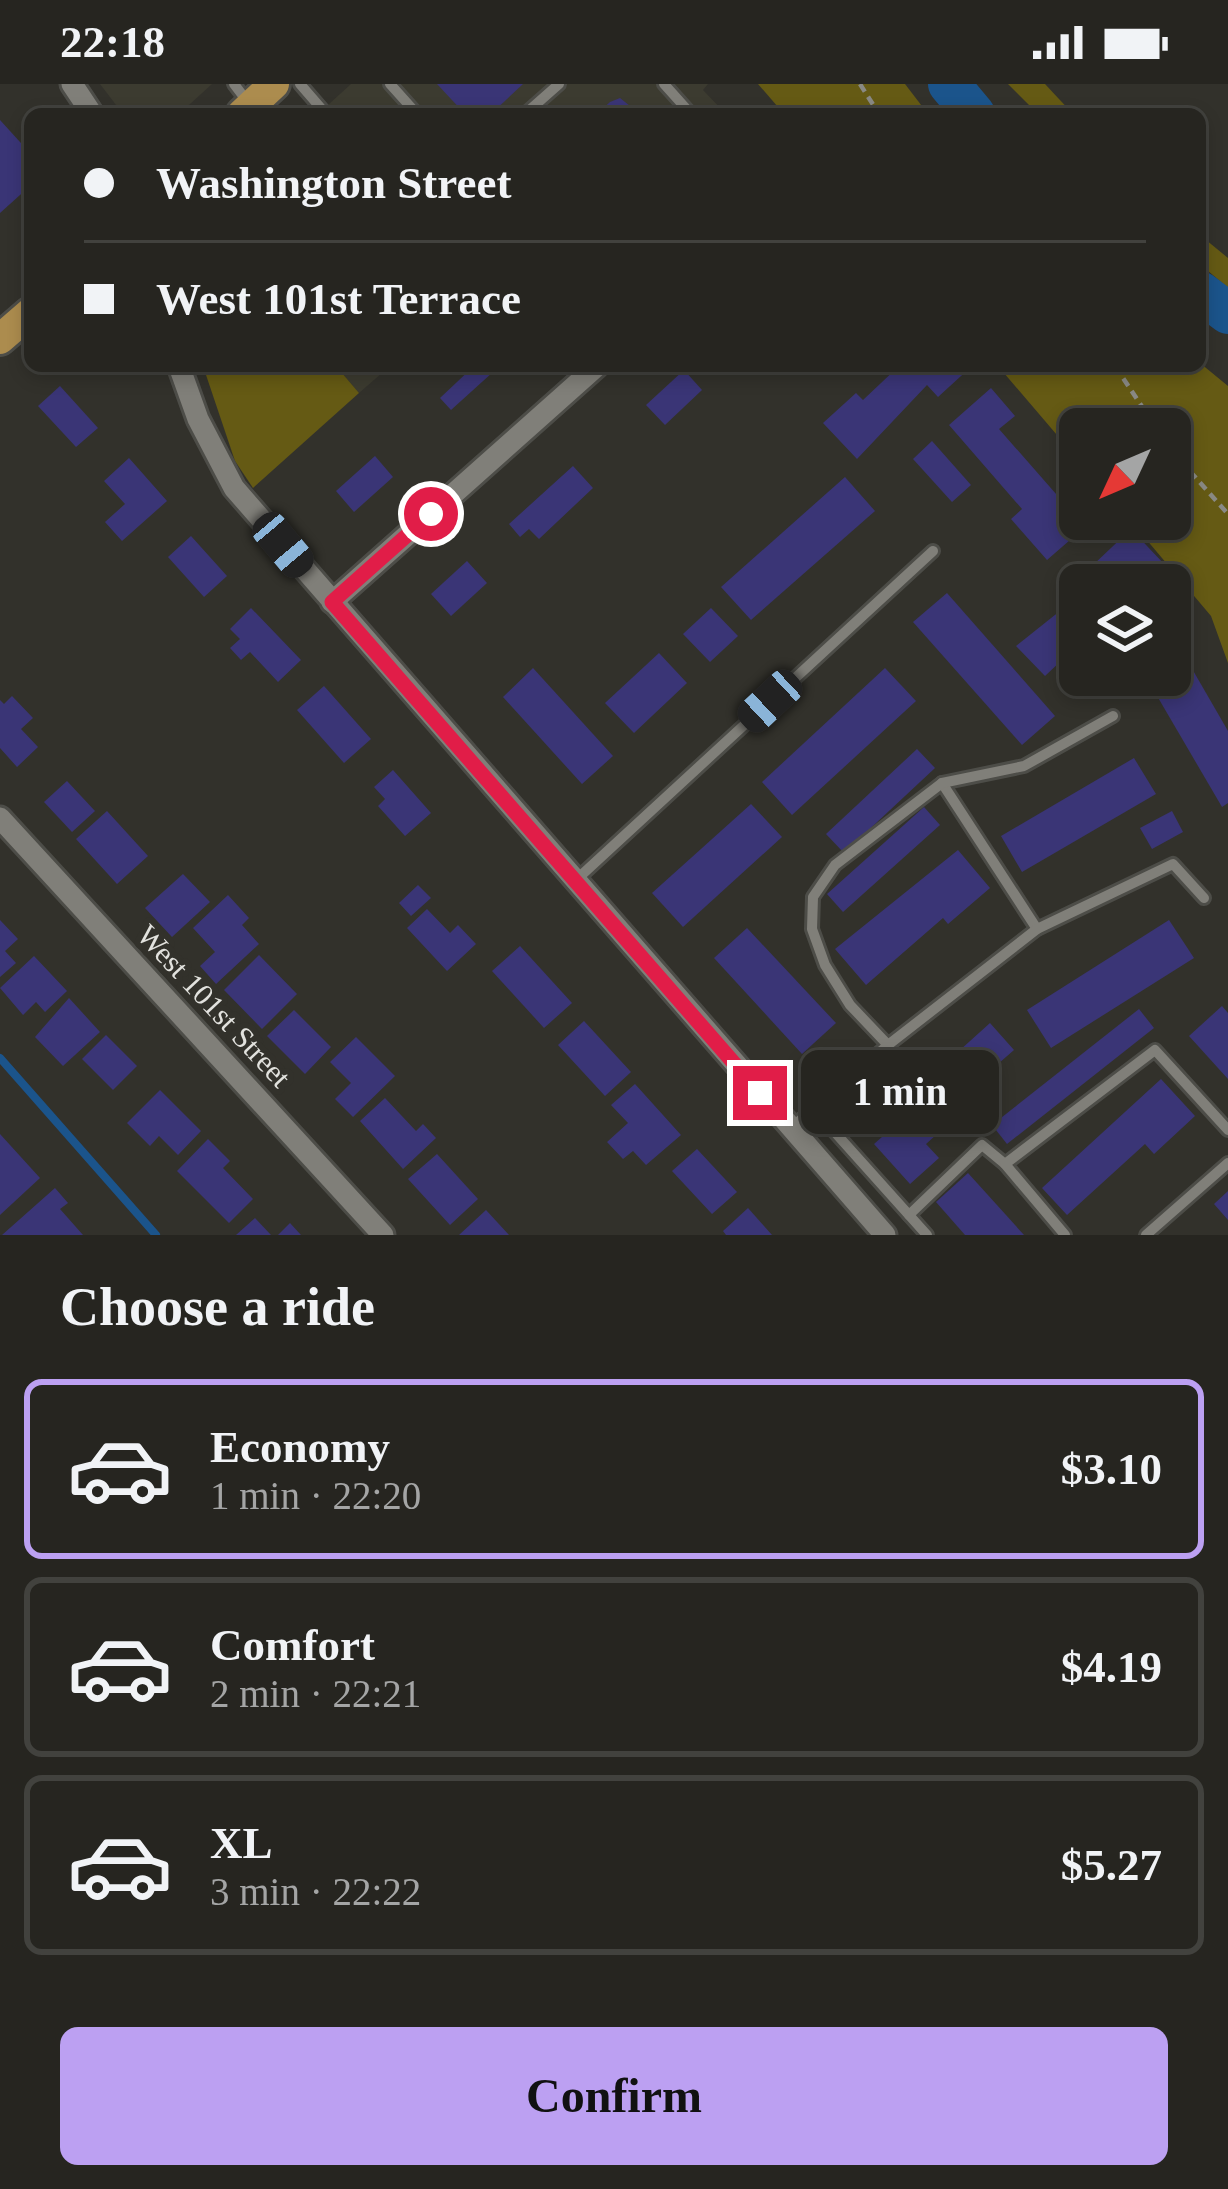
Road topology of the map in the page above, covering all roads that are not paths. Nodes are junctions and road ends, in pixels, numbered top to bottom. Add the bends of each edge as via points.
1 (274, 84) edge
2 (300, 84) edge
3 (390, 84) edge
4 (559, 84) edge
5 (664, 84) edge
6 (242, 101) edge
7 (321, 108) edge
8 (412, 108) edge
9 (532, 108) edge
10 (686, 108) edge
11 (24, 318) edge
12 (0, 339) edge
13 (180, 372) edge
14 (590, 372) edge
15 (933, 551) dead end
16 (332, 602) junction
17 (1113, 716) dead end
18 (942, 783) junction
19 (0, 818) edge
20 (575, 881) junction
21 (1204, 898) dead end
22 (1037, 929) junction
23 (887, 1045) junction
24 (814, 1109) junction
25 (791, 1128) junction
26 (1228, 1130) edge
27 (1228, 1163) edge
28 (1004, 1164) junction
29 (909, 1215) junction
30 (383, 1235) edge
31 (884, 1235) edge
32 (927, 1235) edge
33 (1065, 1235) edge
34 (1146, 1235) edge

1 - 6 main road
2 - 7 lane
3 - 8 lane
4 - 9 lane
5 - 10 lane
11 - 12 main road
13 - 16 street via 234,488
14 - 16 street
15 - 20 lane
16 - 20 street
17 - 18 lane via 1024,766
18 - 22 lane
18 - 23 lane via 835,865 813,898 812,929 825,965
19 - 30 street, West 101st Street
20 - 25 street
21 - 22 lane via 1172,864
22 - 23 lane
23 - 24 lane
24 - 25 lane
24 - 29 lane
25 - 31 street
26 - 28 lane via 1155,1050
27 - 34 lane
28 - 29 lane via 982,1145
28 - 33 lane
29 - 32 lane

